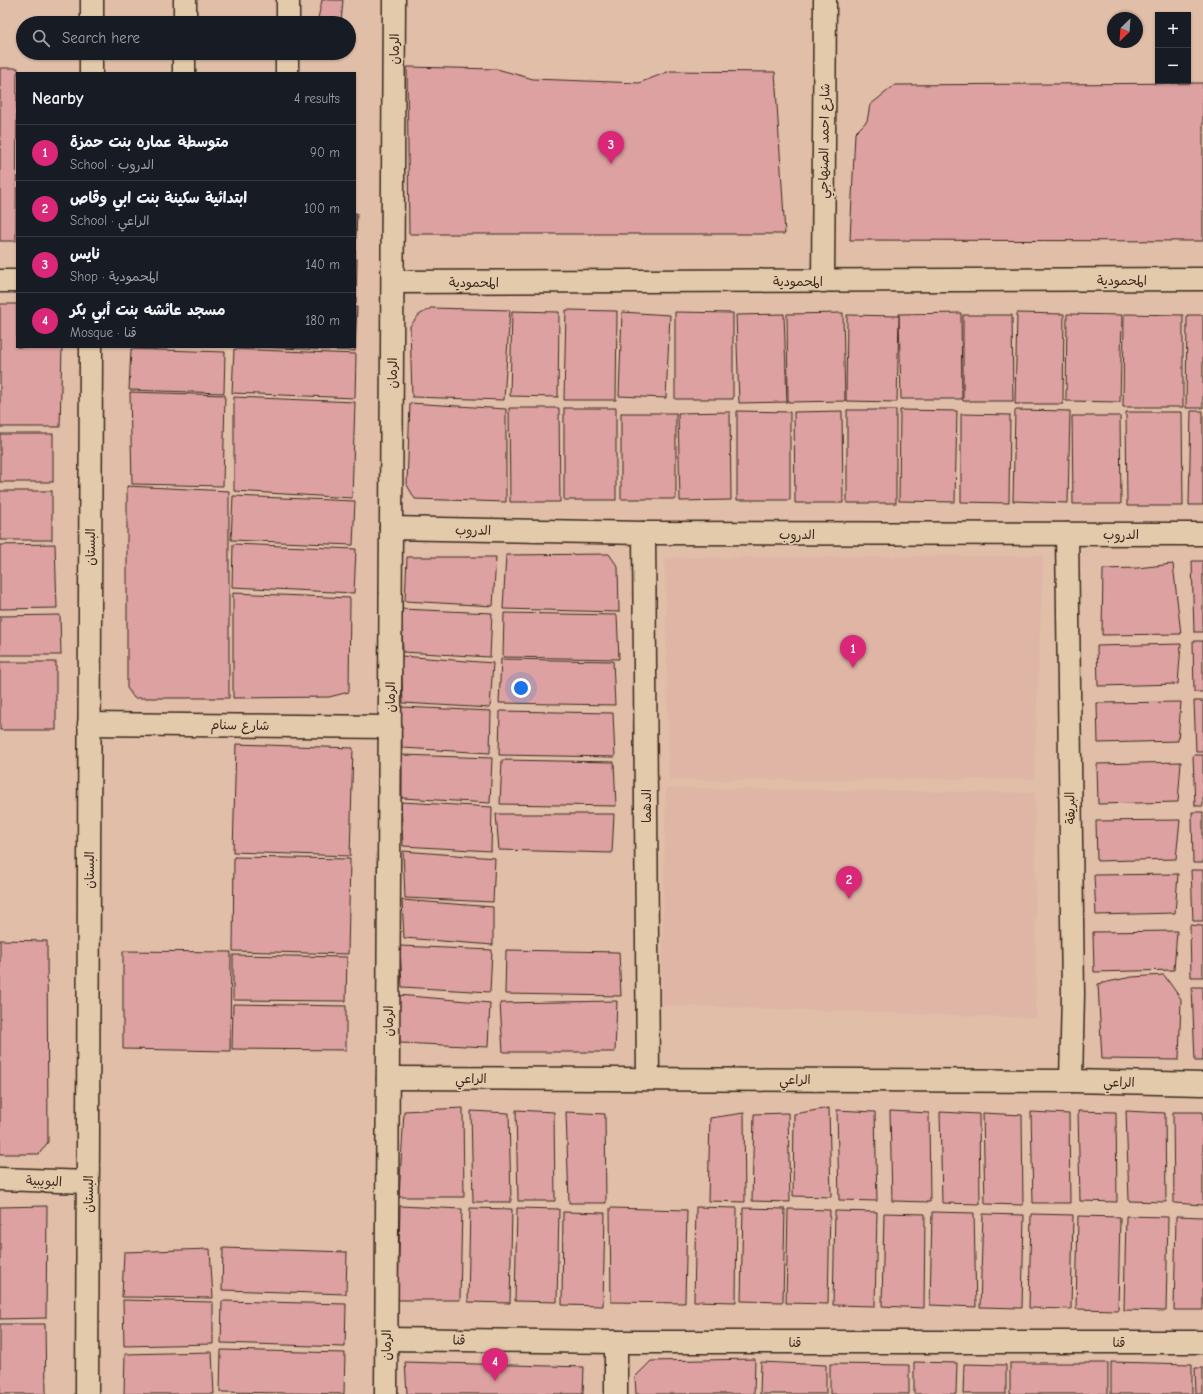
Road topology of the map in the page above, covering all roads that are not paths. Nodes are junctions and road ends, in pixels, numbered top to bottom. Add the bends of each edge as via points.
1 (92, 0) edge
2 (185, 0) edge
3 (288, 0) edge
4 (394, 0) edge
5 (825, 0) edge
6 (92, 16) edge
7 (184, 16) edge
8 (288, 16) edge
9 (92, 60) edge
10 (184, 60) edge
11 (287, 60) edge
12 (91, 72) edge
13 (184, 72) edge
14 (287, 72) edge
15 (1203, 279) edge
16 (0, 281) edge
17 (16, 281) edge
18 (823, 281) junction
19 (393, 282) junction
20 (91, 348) edge
21 (391, 528) junction
22 (644, 534) junction
23 (1067, 534) junction
24 (1203, 534) edge
25 (89, 724) junction
26 (390, 727) junction
27 (388, 1078) junction
28 (648, 1078) junction
29 (1071, 1081) junction
30 (1203, 1084) edge
31 (0, 1179) edge
32 (88, 1182) junction
33 (386, 1340) junction
34 (616, 1342) junction
35 (1203, 1342) edge
36 (87, 1394) edge
37 (386, 1394) edge
38 (616, 1394) edge

1 - 6 street
2 - 7 street
3 - 8 street
4 - 19 street, الرمان
5 - 18 street, شارع احمد الصنهاجي
9 - 12 street
10 - 13 street
11 - 14 street
15 - 18 street, المحمودية
16 - 17 street
18 - 19 street, المحمودية
19 - 21 street, الرمان
20 - 25 street, البستان
21 - 22 street, الدروب
21 - 26 street, الرمان
22 - 23 street, الدروب
22 - 28 street, الدهما
23 - 24 street, الدروب
23 - 29 street, البريقة via 1073,994
25 - 26 street, شارع سنام
25 - 32 street, البستان
26 - 27 street, الرمان
27 - 28 street, الراعي
27 - 33 street, الرمان
28 - 29 street, الراعي
29 - 30 street, الراعي
31 - 32 street, البويبية
32 - 36 street, البستان
33 - 34 street, قنا
33 - 37 street, الرمان
34 - 35 street, قنا
34 - 38 street

